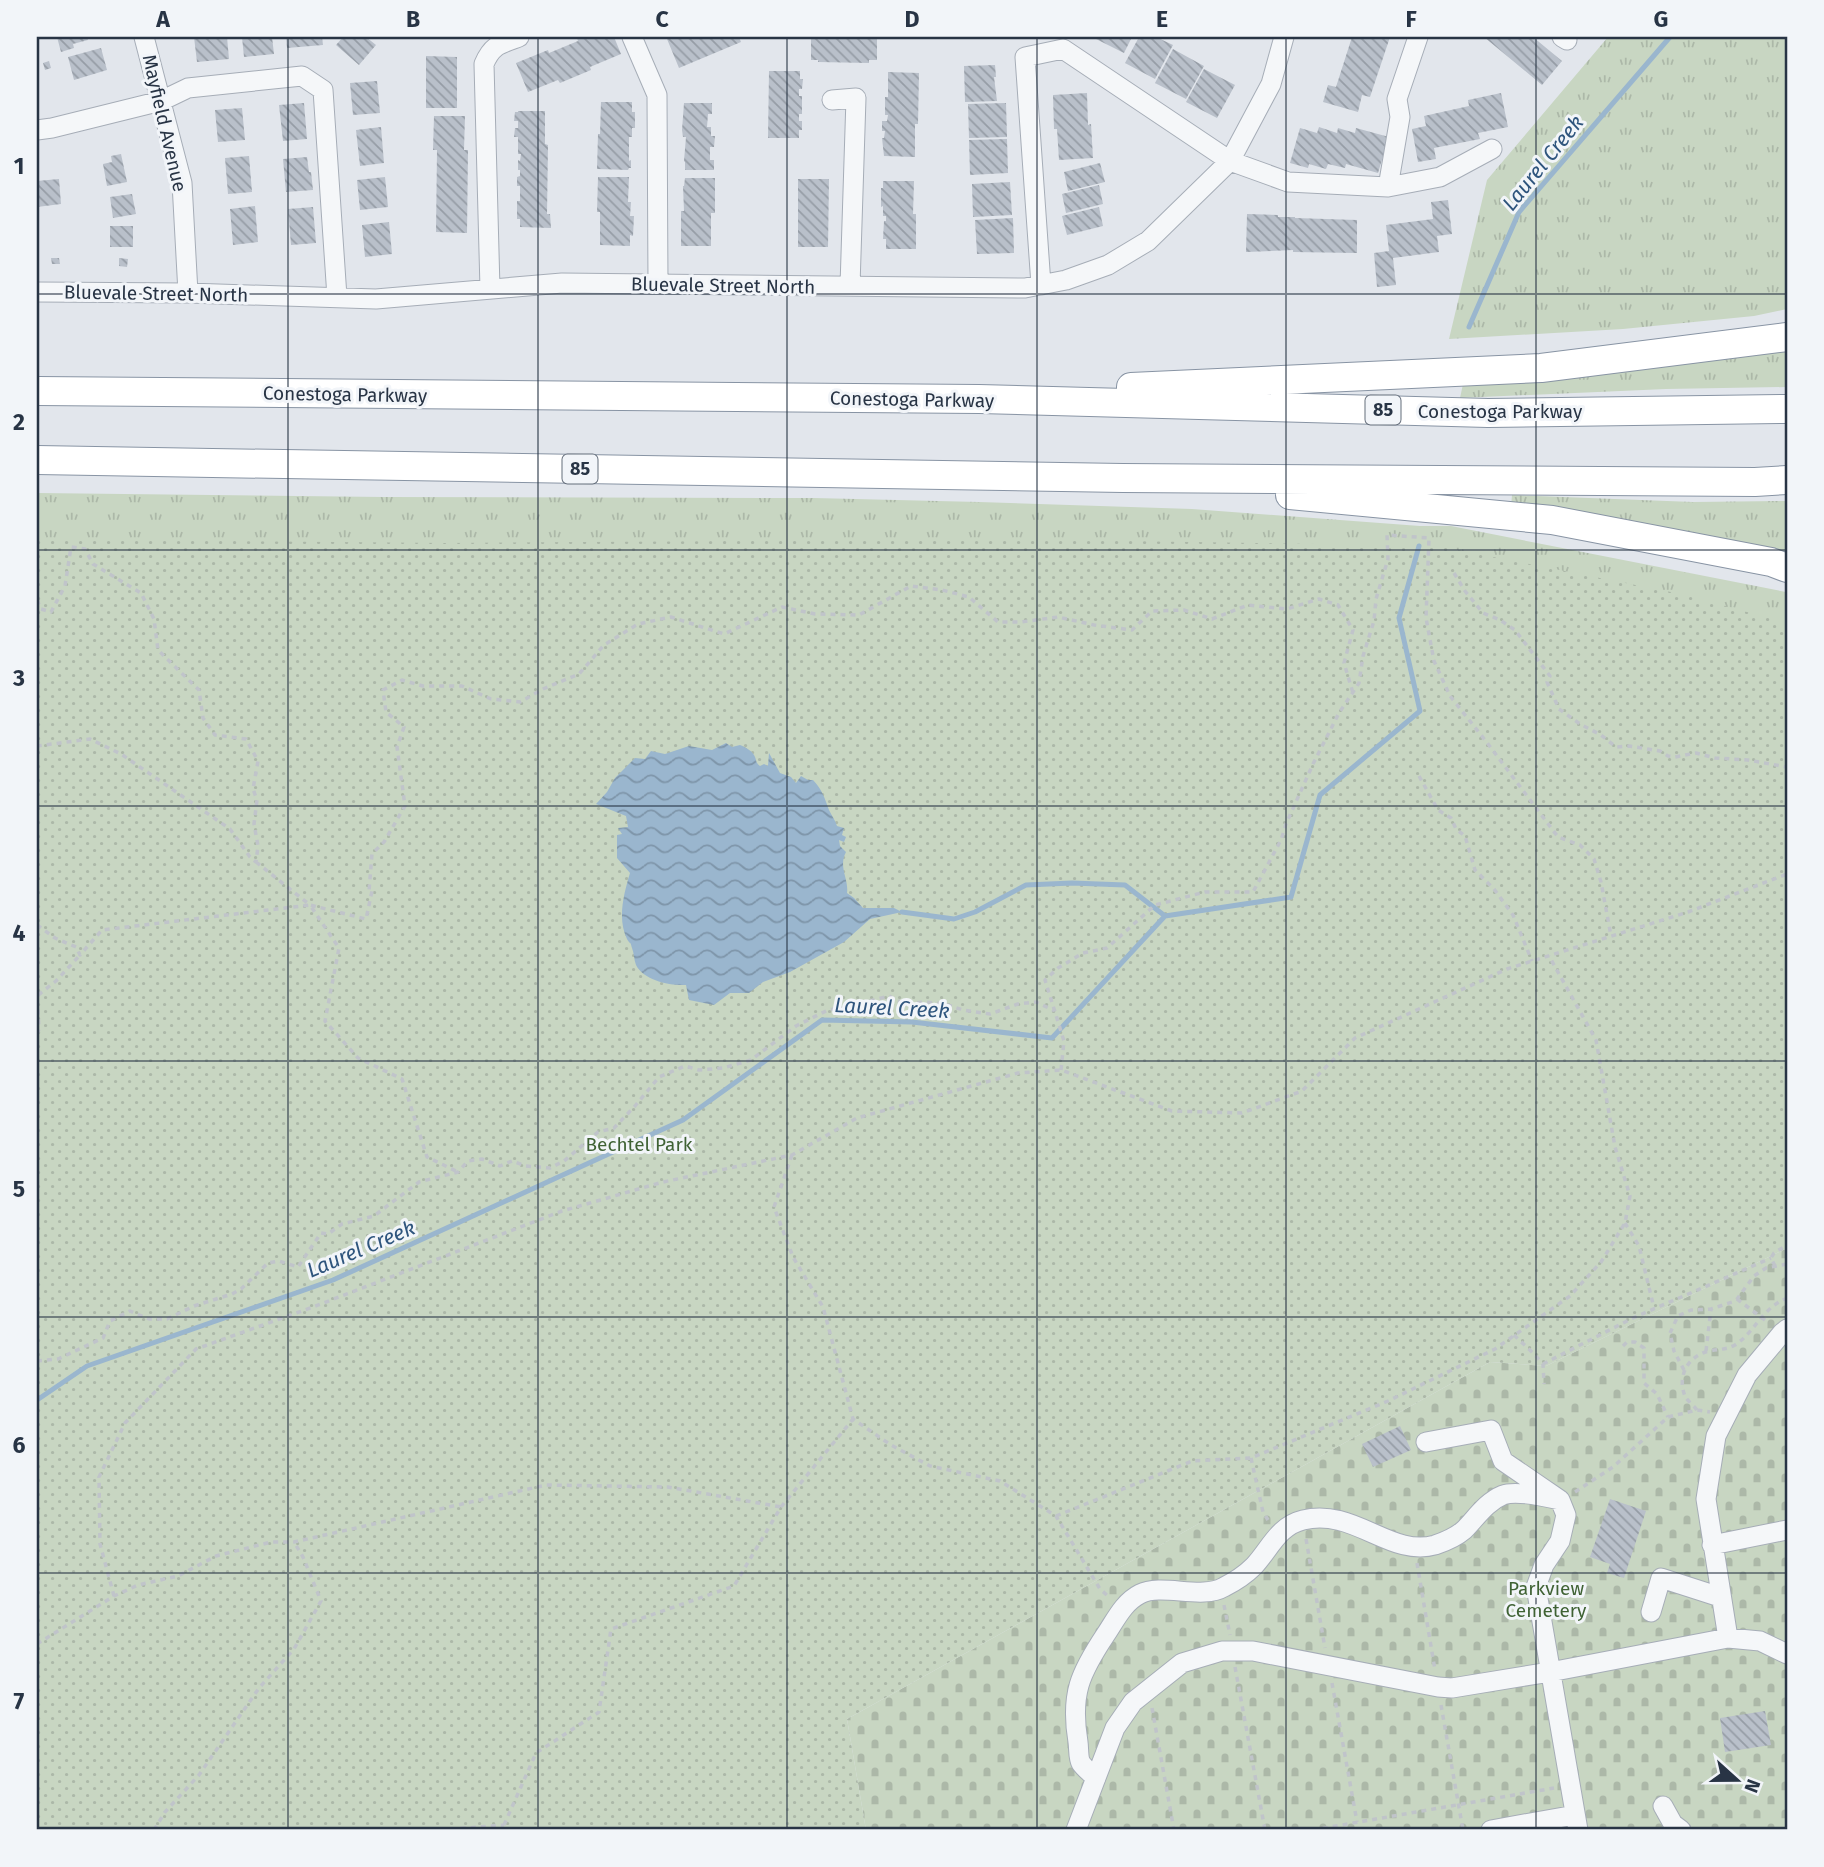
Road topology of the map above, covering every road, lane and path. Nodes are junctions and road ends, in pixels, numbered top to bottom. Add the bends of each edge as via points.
1 (144, 37) edge
2 (519, 37) edge
3 (632, 37) edge
4 (1284, 37) edge
5 (1418, 37) edge
6 (832, 100) dead end
7 (161, 101) junction
8 (37, 130) edge
9 (1492, 149) dead end
10 (1230, 162) junction
11 (1388, 187) junction
12 (658, 284) junction
13 (1041, 285) junction
14 (850, 286) junction
15 (490, 289) junction
16 (37, 292) edge
17 (188, 293) junction
18 (337, 297) junction
19 (1787, 337) edge
20 (37, 391) edge
21 (979, 400) junction
22 (1787, 409) edge
23 (37, 460) edge
24 (1123, 478) junction
25 (1787, 480) edge
26 (1787, 568) edge
27 (1454, 573) dead end
28 (37, 600) edge
29 (1353, 693) junction
30 (37, 746) edge
31 (1787, 767) edge
32 (1419, 776) dead end
33 (256, 862) junction
34 (1787, 874) edge
35 (310, 905) junction
36 (37, 925) edge
37 (1611, 936) junction
38 (80, 955) junction
39 (1549, 956) junction
40 (1532, 961) junction
41 (1055, 1011) junction
42 (37, 1034) edge
43 (1061, 1070) junction
44 (792, 1155) junction
45 (458, 1172) junction
46 (1625, 1223) junction
47 (1787, 1245) edge
48 (1771, 1258) junction
49 (1787, 1264) edge
50 (1775, 1266) junction
51 (1787, 1298) edge
52 (1737, 1299) junction
53 (1654, 1308) junction
54 (1710, 1309) junction
55 (1761, 1317) junction
56 (1785, 1331) edge
57 (1514, 1335) junction
58 (1623, 1346) dead end
59 (1706, 1351) junction
60 (37, 1361) edge
61 (1543, 1364) junction
62 (1684, 1370) junction
63 (1544, 1384) dead end
64 (1697, 1410) junction
65 (1727, 1414) junction
66 (1668, 1416) junction
67 (853, 1419) junction
68 (1426, 1442) dead end
69 (1251, 1458) junction
70 (1560, 1500) junction
71 (781, 1507) junction
72 (1056, 1516) junction
73 (1787, 1530) edge
74 (1278, 1534) junction
75 (294, 1542) junction
76 (1713, 1545) junction
77 (1222, 1589) junction
78 (114, 1596) junction
79 (1720, 1597) junction
80 (1123, 1608) junction
81 (1651, 1612) dead end
82 (1728, 1638) junction
83 (37, 1644) edge
84 (1233, 1651) junction
85 (1787, 1654) edge
86 (1550, 1672) junction
87 (1149, 1689) junction
88 (1096, 1778) junction
89 (1570, 1785) junction
90 (1664, 1806) dead end
91 (1576, 1822) edge
92 (503, 1825) junction
93 (155, 1830) edge
94 (441, 1830) edge
95 (507, 1830) edge
96 (1076, 1830) edge
97 (1174, 1830) edge
98 (1265, 1830) edge
99 (1313, 1830) edge
100 (1491, 1830) edge
101 (1681, 1830) edge

1 - 7 street, Mayfield Avenue
2 - 15 street via 489,52 484,64
3 - 12 street via 657,95
4 - 10 street, Bluevale Street North via 1271,84
5 - 11 street via 1397,99 1400,117
6 - 14 street via 856,98
7 - 8 street
7 - 17 street, Mayfield Avenue via 182,183
7 - 18 street via 188,88 302,76 323,90
9 - 11 street via 1440,177
10 - 11 street via 1288,182
10 - 13 street, Bluevale Street North via 1148,242 1108,265
10 - 13 street via 1063,49 1025,57
12 - 14 street, Bluevale Street North
12 - 15 street, Bluevale Street North via 562,283
13 - 14 street, Bluevale Street North
15 - 18 street, Bluevale Street North via 376,299
16 - 17 street, Bluevale Street North
17 - 18 street, Bluevale Street North
19 - 21 highway via 1541,368 1148,386
20 - 21 highway, Conestoga Parkway / 85
21 - 22 highway, Conestoga Parkway / 85 via 1488,413
23 - 24 highway, 85
24 - 25 highway, 85
24 - 26 highway via 1552,520
27 - 31 path via 1483,613 1515,630 1533,653 1550,676 1548,682 1559,709 1616,747
28 - 33 path via 41,609 51,612 65,586 71,547 85,549 93,564 141,593 154,619 158,650 200,690 203,718 215,735 246,739 258,761 253,789 257,800
29 - 35 path via 1344,663 1353,630 1338,605 1319,599 1287,609 1248,605 1212,619 1184,610 1152,611 1132,630 1058,617 998,622 969,597 911,586 859,615 815,614 782,607 724,634 671,617 638,624 604,645 579,674 520,702 491,699 462,686 423,686 402,680 383,690 386,712 404,727 397,747 405,806 372,854 366,919
29 - 37 path via 1388,559 1387,535 1429,538 1426,618 1439,673 1450,696 1558,837 1580,845 1594,859
29 - 41 path via 1313,764 1281,840 1252,892 1205,891 1155,905 1107,948 1083,953 1045,980
30 - 33 path via 90,739 121,754 230,829
32 - 40 path via 1438,810 1465,836 1475,870 1513,915
33 - 35 path
34 - 37 path
35 - 38 path via 102,930
35 - 45 path via 339,948 325,1021 358,1058 402,1079 427,1157
36 - 38 path via 76,947
37 - 39 path
38 - 42 path via 37,996
39 - 40 path
39 - 46 path via 1596,1040 1615,1147 1630,1196
40 - 43 path via 1355,1038 1302,1091 1242,1113 1172,1111
41 - 43 path via 1064,1041
41 - 45 path via 1036,1002 990,1014 945,1004 904,1004 888,996 828,1010 796,1026 751,1060 723,1068 685,1066 659,1077 614,1129 598,1132 550,1168 512,1161 500,1166 482,1159 468,1161
43 - 44 path via 1018,1073 856,1118
44 - 67 path via 774,1207 793,1257 823,1307
44 - 78 path via 663,1182 562,1210 197,1349 125,1423 99,1477 100,1544
45 - 60 path via 419,1181 374,1216 321,1233 298,1267 268,1263 232,1294 167,1319 149,1319 130,1311 110,1321 103,1338 58,1359
46 - 53 path via 1639,1245
46 - 57 path via 1601,1262 1570,1296
47 - 48 path
48 - 50 path
48 - 53 path
49 - 50 path
50 - 52 path via 1754,1276
51 - 55 path
52 - 54 path
52 - 55 path
53 - 61 path
54 - 59 path
54 - 62 path via 1678,1316 1670,1333
55 - 56 path
55 - 59 path via 1734,1345
56 - 65 street via 1747,1375
57 - 61 path
57 - 69 path via 1495,1349 1388,1401
58 - 66 path via 1635,1342 1643,1348 1644,1383 1657,1394
59 - 62 path
61 - 63 path
62 - 64 path via 1684,1391
64 - 65 path
64 - 66 path
65 - 76 street via 1716,1436 1706,1500
66 - 70 path via 1613,1467
67 - 71 path
67 - 72 path via 930,1466 999,1481
68 - 70 street via 1491,1430 1503,1461
69 - 72 path via 1192,1461
69 - 74 path via 1263,1512
70 - 74 street via 1504,1494 1462,1532 1435,1545 1414,1548 1344,1520 1303,1520
70 - 86 street via 1566,1515 1560,1541 1536,1587
71 - 75 path via 668,1487 546,1485
71 - 92 path via 734,1586 611,1629 599,1712 536,1753
72 - 80 path via 1100,1589
73 - 76 street
74 - 77 street via 1253,1567
75 - 78 path via 271,1542 216,1556 178,1576
75 - 93 path via 321,1601 294,1649 259,1688
76 - 79 street
77 - 80 street via 1141,1593
77 - 84 path
78 - 83 path
79 - 81 street via 1661,1578
79 - 82 street
80 - 88 street via 1078,1682 1074,1718 1081,1763
82 - 85 street via 1760,1641
82 - 86 street
84 - 86 street via 1452,1688
84 - 87 street via 1182,1663
84 - 98 path
86 - 89 street
87 - 88 street via 1133,1702 1115,1728
87 - 97 path
88 - 96 street
89 - 91 street
89 - 99 path
90 - 101 street
91 - 100 street
92 - 94 path
92 - 95 path

